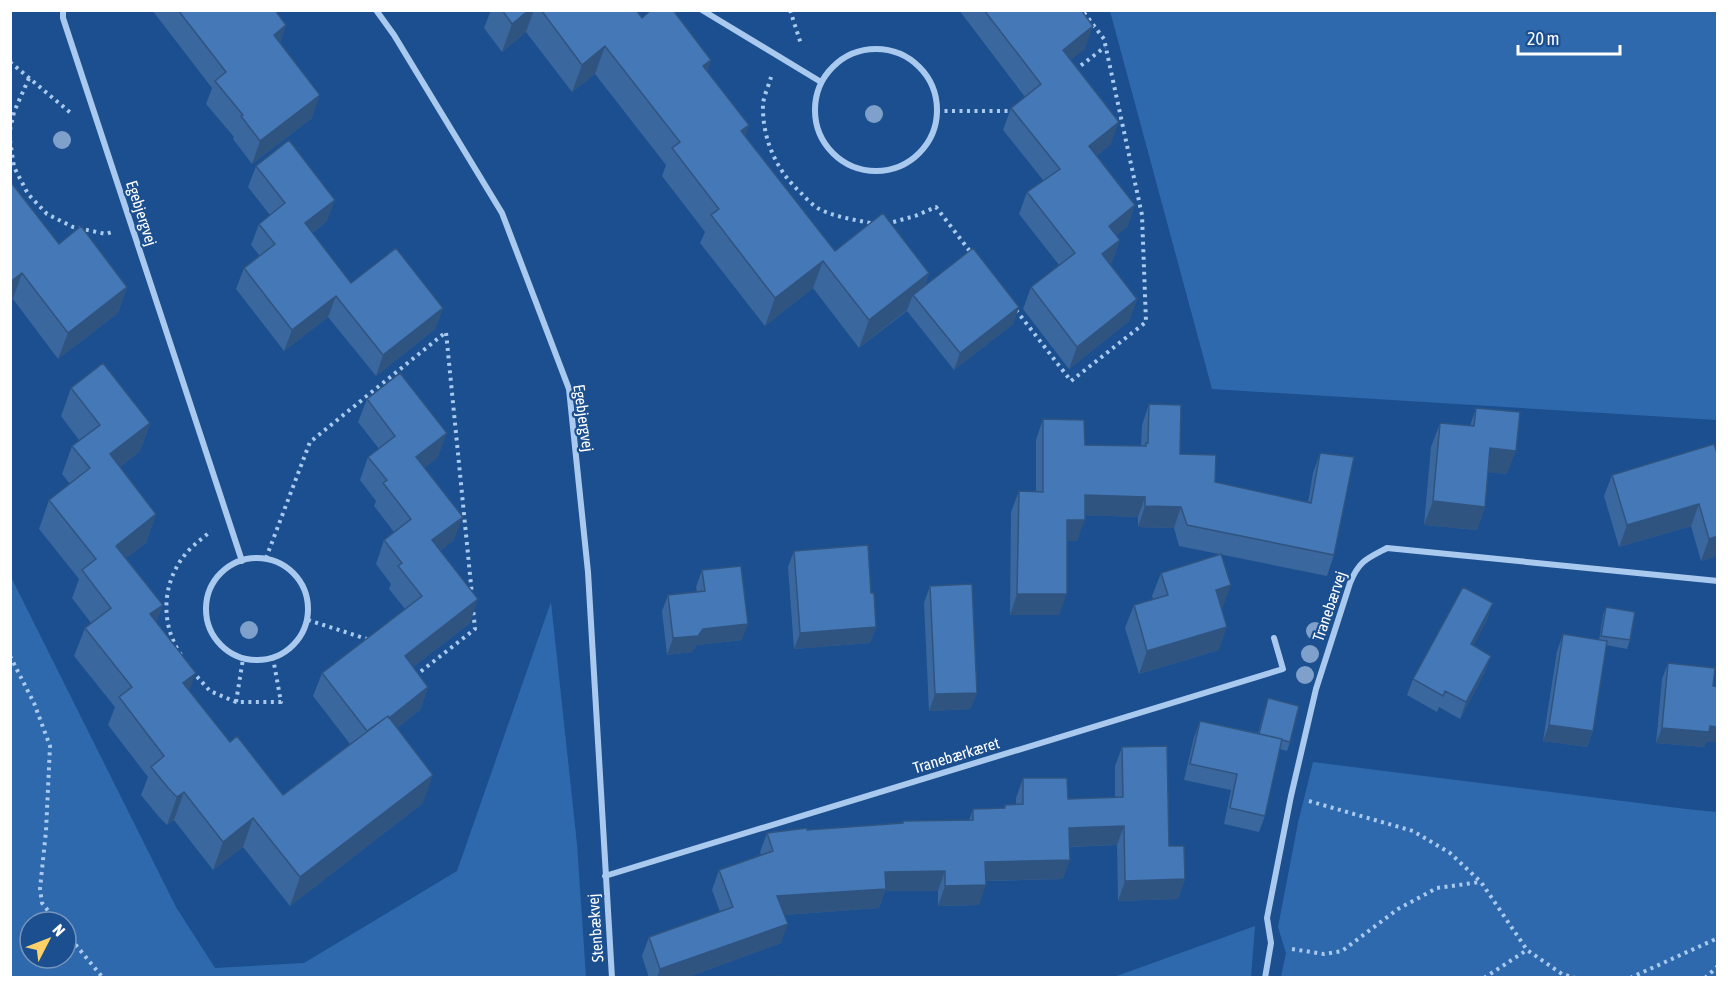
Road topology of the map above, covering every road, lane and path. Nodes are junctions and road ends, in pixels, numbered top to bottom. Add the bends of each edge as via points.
1 (63, 10) edge
2 (376, 10) edge
3 (702, 10) edge
4 (1082, 10) edge
5 (1105, 47) junction
6 (780, 58) junction
7 (10, 62) edge
8 (1067, 76) edge
9 (29, 78) junction
10 (821, 82) junction
11 (937, 111) junction
12 (1020, 111) edge
13 (10, 130) edge
14 (10, 140) edge
15 (104, 141) junction
16 (116, 243) dead end
17 (978, 262) edge
18 (1014, 308) edge
19 (213, 529) dead end
20 (266, 558) junction
21 (242, 561) junction
22 (1718, 581) edge
23 (308, 620) junction
24 (1274, 638) dead end
25 (373, 641) edge
26 (10, 656) edge
27 (273, 658) junction
28 (243, 659) junction
29 (407, 683) edge
30 (236, 702) junction
31 (1291, 796) junction
32 (605, 876) junction
33 (1480, 882) junction
34 (48, 910) edge
35 (1718, 938) edge
36 (1271, 943) junction
37 (78, 948) edge
38 (1527, 950) junction
39 (1718, 966) edge
40 (103, 978) edge
41 (612, 978) edge
42 (1265, 978) edge
43 (1484, 978) edge
44 (1575, 978) edge
45 (1630, 978) edge
46 (1705, 978) edge

1 - 15 street, Egebjergvej
2 - 32 street, Egebjergvej via 502,213 569,389 588,572
3 - 6 street
4 - 5 path via 1104,39
5 - 8 path
5 - 18 path via 1142,215 1146,322 1071,381
6 - 10 street
6 - 17 path via 763,102 765,129 776,164 791,184 819,208 842,218 882,225 936,207
7 - 9 path
9 - 13 path
9 - 15 path
10 - 11 street via 842,58 857,51 889,50 917,64 928,77
10 - 11 street via 814,113 824,144 835,156 863,171 895,169 910,162 931,139
11 - 12 path
14 - 16 path via 14,167 28,194 47,214 73,227 112,232
15 - 21 street, Egebjergvej
19 - 30 path via 188,551 173,575 165,602 168,626 175,646 192,671 210,691
20 - 21 street
20 - 23 street via 282,564 300,581 309,604
20 - 29 path via 310,442 446,332 475,629
21 - 28 street via 220,574 210,588 206,605 215,639 227,652
22 - 31 street, Tranebærvej via 1387,548 1367,558 1350,583 1316,689
23 - 25 path
23 - 27 street via 292,648
24 - 32 street, Tranebærkæret via 1283,669
26 - 34 path via 50,746 40,889
27 - 28 street
27 - 30 path via 280,702
28 - 30 path
31 - 33 path via 1413,831 1450,853
31 - 36 street, Tranebærvej via 1267,918
32 - 41 street, Stenbækvej
33 - 36 path via 1437,888 1398,909 1342,951 1324,954
33 - 38 path
35 - 45 path
36 - 42 street, Tranebærvej
37 - 40 path
38 - 43 path
38 - 44 path via 1562,974
39 - 46 path

